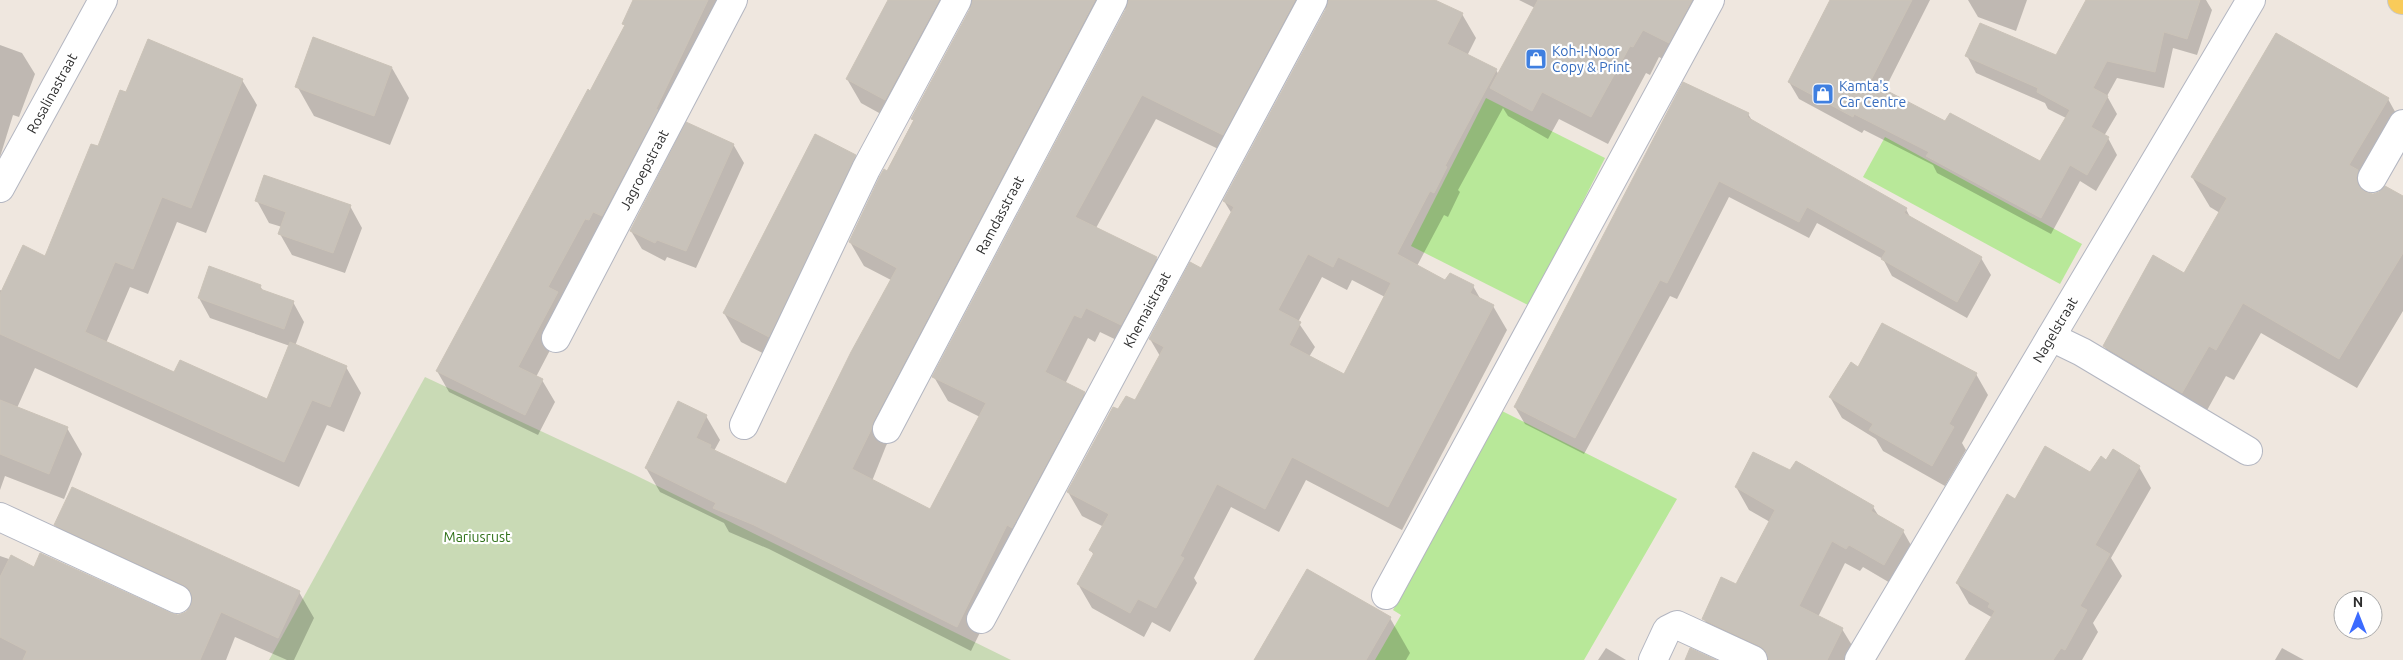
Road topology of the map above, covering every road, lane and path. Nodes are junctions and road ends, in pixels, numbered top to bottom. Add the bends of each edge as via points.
1 (103, 0) edge
2 (733, 0) edge
3 (957, 0) edge
4 (1113, 0) edge
5 (1313, 0) edge
6 (1710, 0) edge
7 (2251, 0) edge
8 (2403, 124) edge
9 (2372, 178) dead end
10 (0, 188) edge
11 (2051, 337) junction
12 (556, 338) dead end
13 (744, 425) dead end
14 (887, 429) dead end
15 (2248, 451) dead end
16 (0, 517) edge
17 (1386, 595) dead end
18 (177, 599) dead end
19 (981, 619) dead end
20 (1653, 660) edge
21 (1753, 660) edge
22 (1859, 660) edge

1 - 10 street, Rosalinastraat
2 - 12 street, Jagroepstraat
3 - 13 street via 866,168
4 - 14 street, Ramdasstraat
5 - 19 street, Khemaistraat
6 - 17 street
7 - 11 street, Nagelstraat
8 - 9 street
11 - 15 street via 2082,352
11 - 22 street, Nagelstraat
16 - 18 street
20 - 21 street via 1667,630 1677,625

